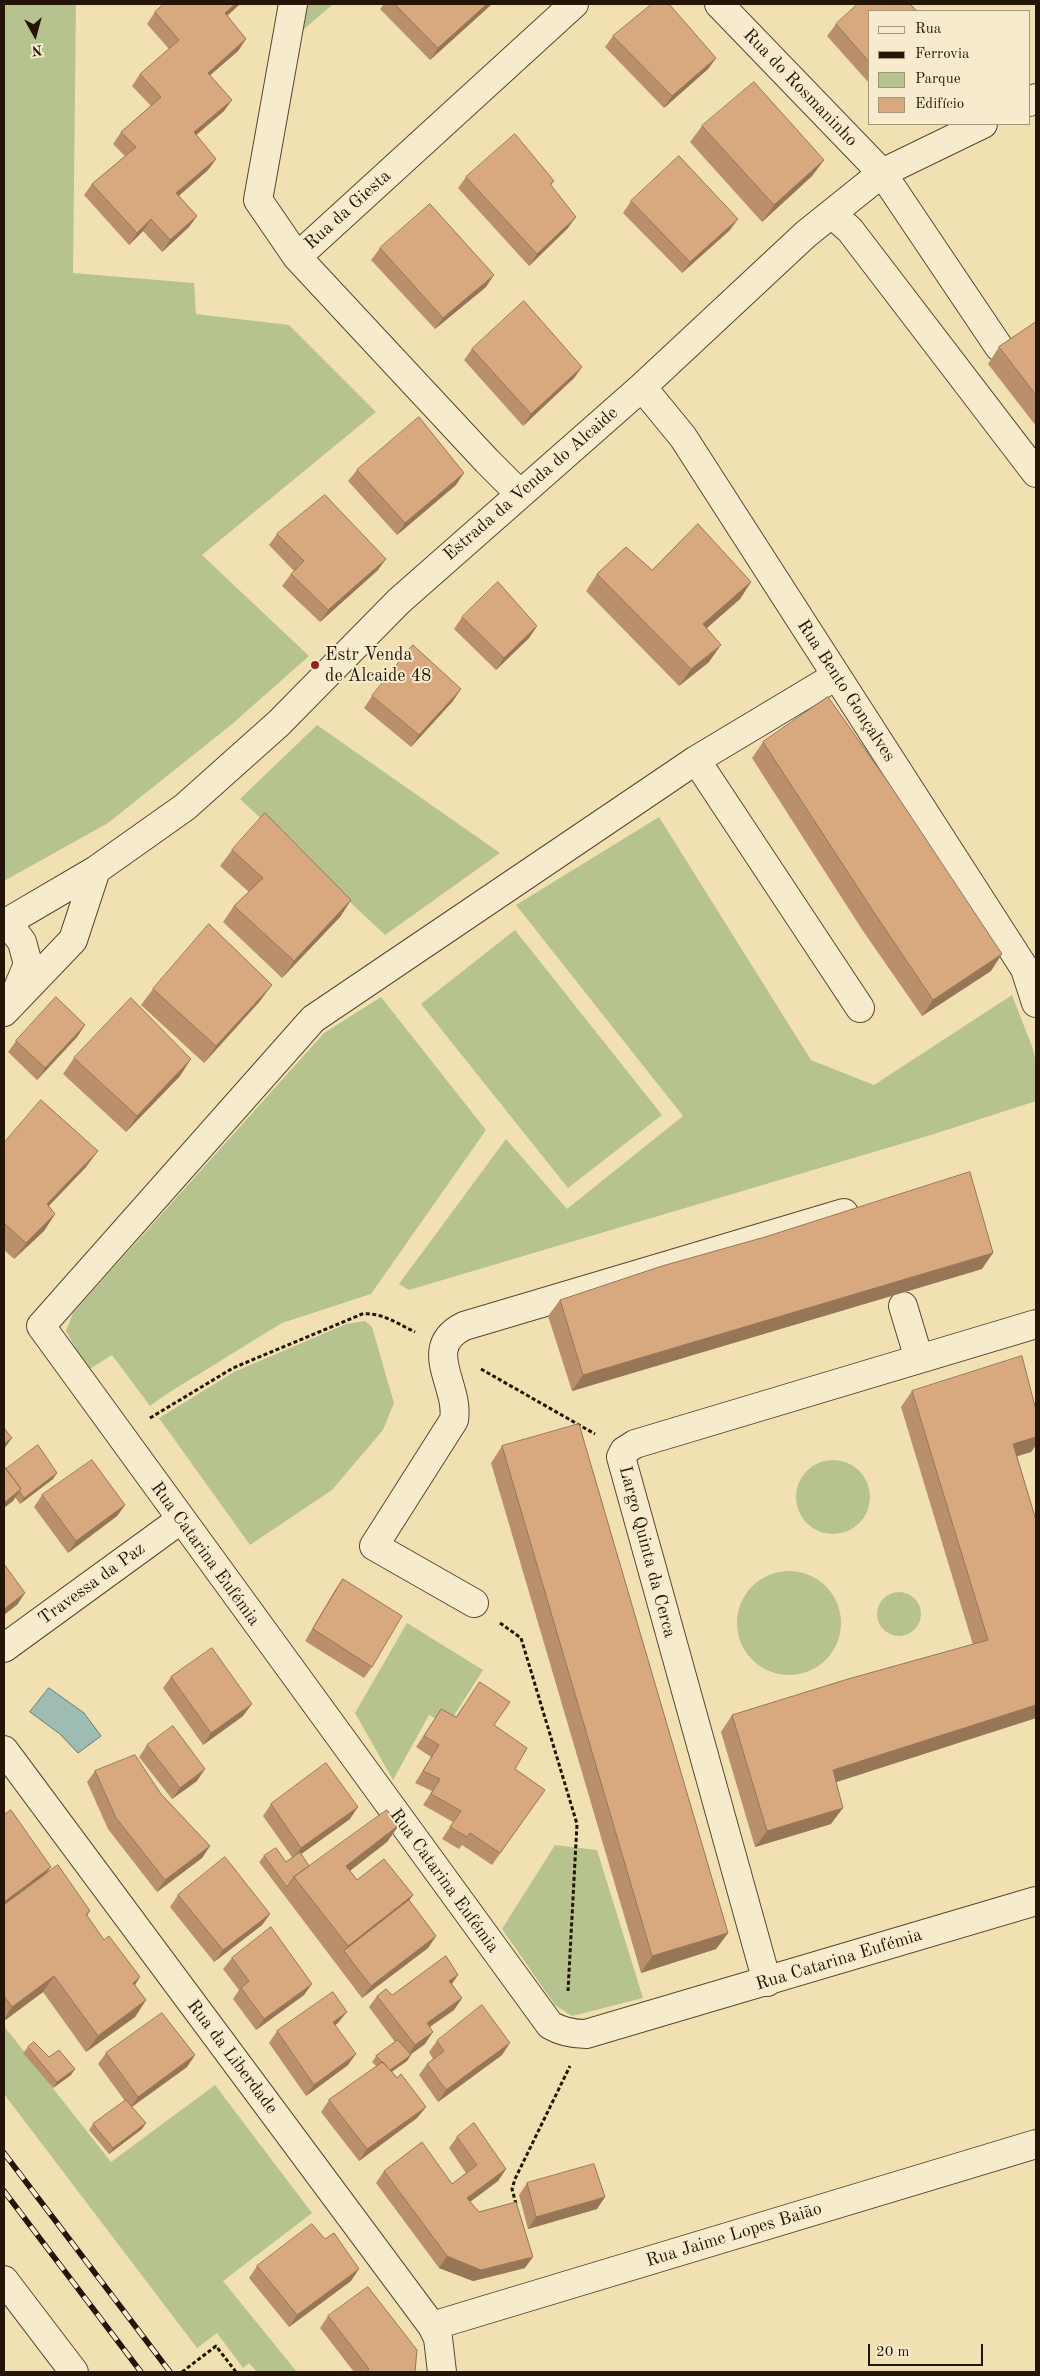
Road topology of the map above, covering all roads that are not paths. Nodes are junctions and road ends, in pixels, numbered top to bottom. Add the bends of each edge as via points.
1 (293, 4) edge
2 (574, 4) edge
3 (719, 4) edge
4 (982, 125) edge
5 (882, 173) junction
6 (832, 214) junction
7 (297, 257) junction
8 (999, 347) edge
9 (642, 387) junction
10 (1036, 473) edge
11 (520, 494) junction
12 (836, 676) junction
13 (696, 760) junction
14 (96, 870) junction
15 (5, 923) edge
16 (1036, 1003) edge
17 (860, 1008) dead end
18 (7, 1009) edge
19 (870, 1205) edge
20 (903, 1306) edge
21 (1036, 1324) edge
22 (919, 1359) junction
23 (180, 1520) junction
24 (474, 1604) road end
25 (4, 1648) edge
26 (4, 1750) edge
27 (1036, 1901) edge
28 (767, 1982) junction
29 (1036, 2144) edge
30 (4, 2280) edge
31 (432, 2326) junction
32 (74, 2372) edge
33 (442, 2372) edge

1 - 7 street via 258,200
2 - 7 street, Rua da Giesta
3 - 5 street, Rua do Rosmaninho
4 - 5 street, Estrada da Venda do Alcaide
5 - 6 street, Estrada da Venda do Alcaide
5 - 8 street, Rua do Rosmaninho
6 - 9 street, Estrada da Venda do Alcaide via 806,234
6 - 10 street via 856,238
7 - 11 street, Rua da Giesta
9 - 11 street, Estrada da Venda do Alcaide
9 - 12 street, Rua Bento Gonçalves via 683,437
11 - 14 street, Estrada da Venda do Alcaide via 399,601 265,736 185,807
12 - 13 street
12 - 16 street, Rua Bento Gonçalves via 1025,969
13 - 17 street
13 - 23 street, Rua Catarina Eufémia via 313,1019 40,1326
14 - 15 street, Estrada da Venda do Alcaide
14 - 18 street, Estrada da Venda do Alcaide via 73,940
15 - 18 street, Estrada da Venda do Alcaide via 22,942 28,964
19 - 24 street via 454,1331 443,1348 455,1400 454,1420 374,1546
20 - 22 street
21 - 22 street, Largo Quinta da Cerca
22 - 28 street, Largo Quinta da Cerca via 635,1444 624,1451 622,1462
23 - 25 street, Travessa da Paz
23 - 28 street, Rua Catarina Eufémia via 550,2025 576,2033
26 - 31 street, Rua da Liberdade
27 - 28 street, Rua Catarina Eufémia
29 - 31 street, Rua Jaime Lopes Baião
30 - 32 street
31 - 33 street, Rua da Liberdade via 438,2338

